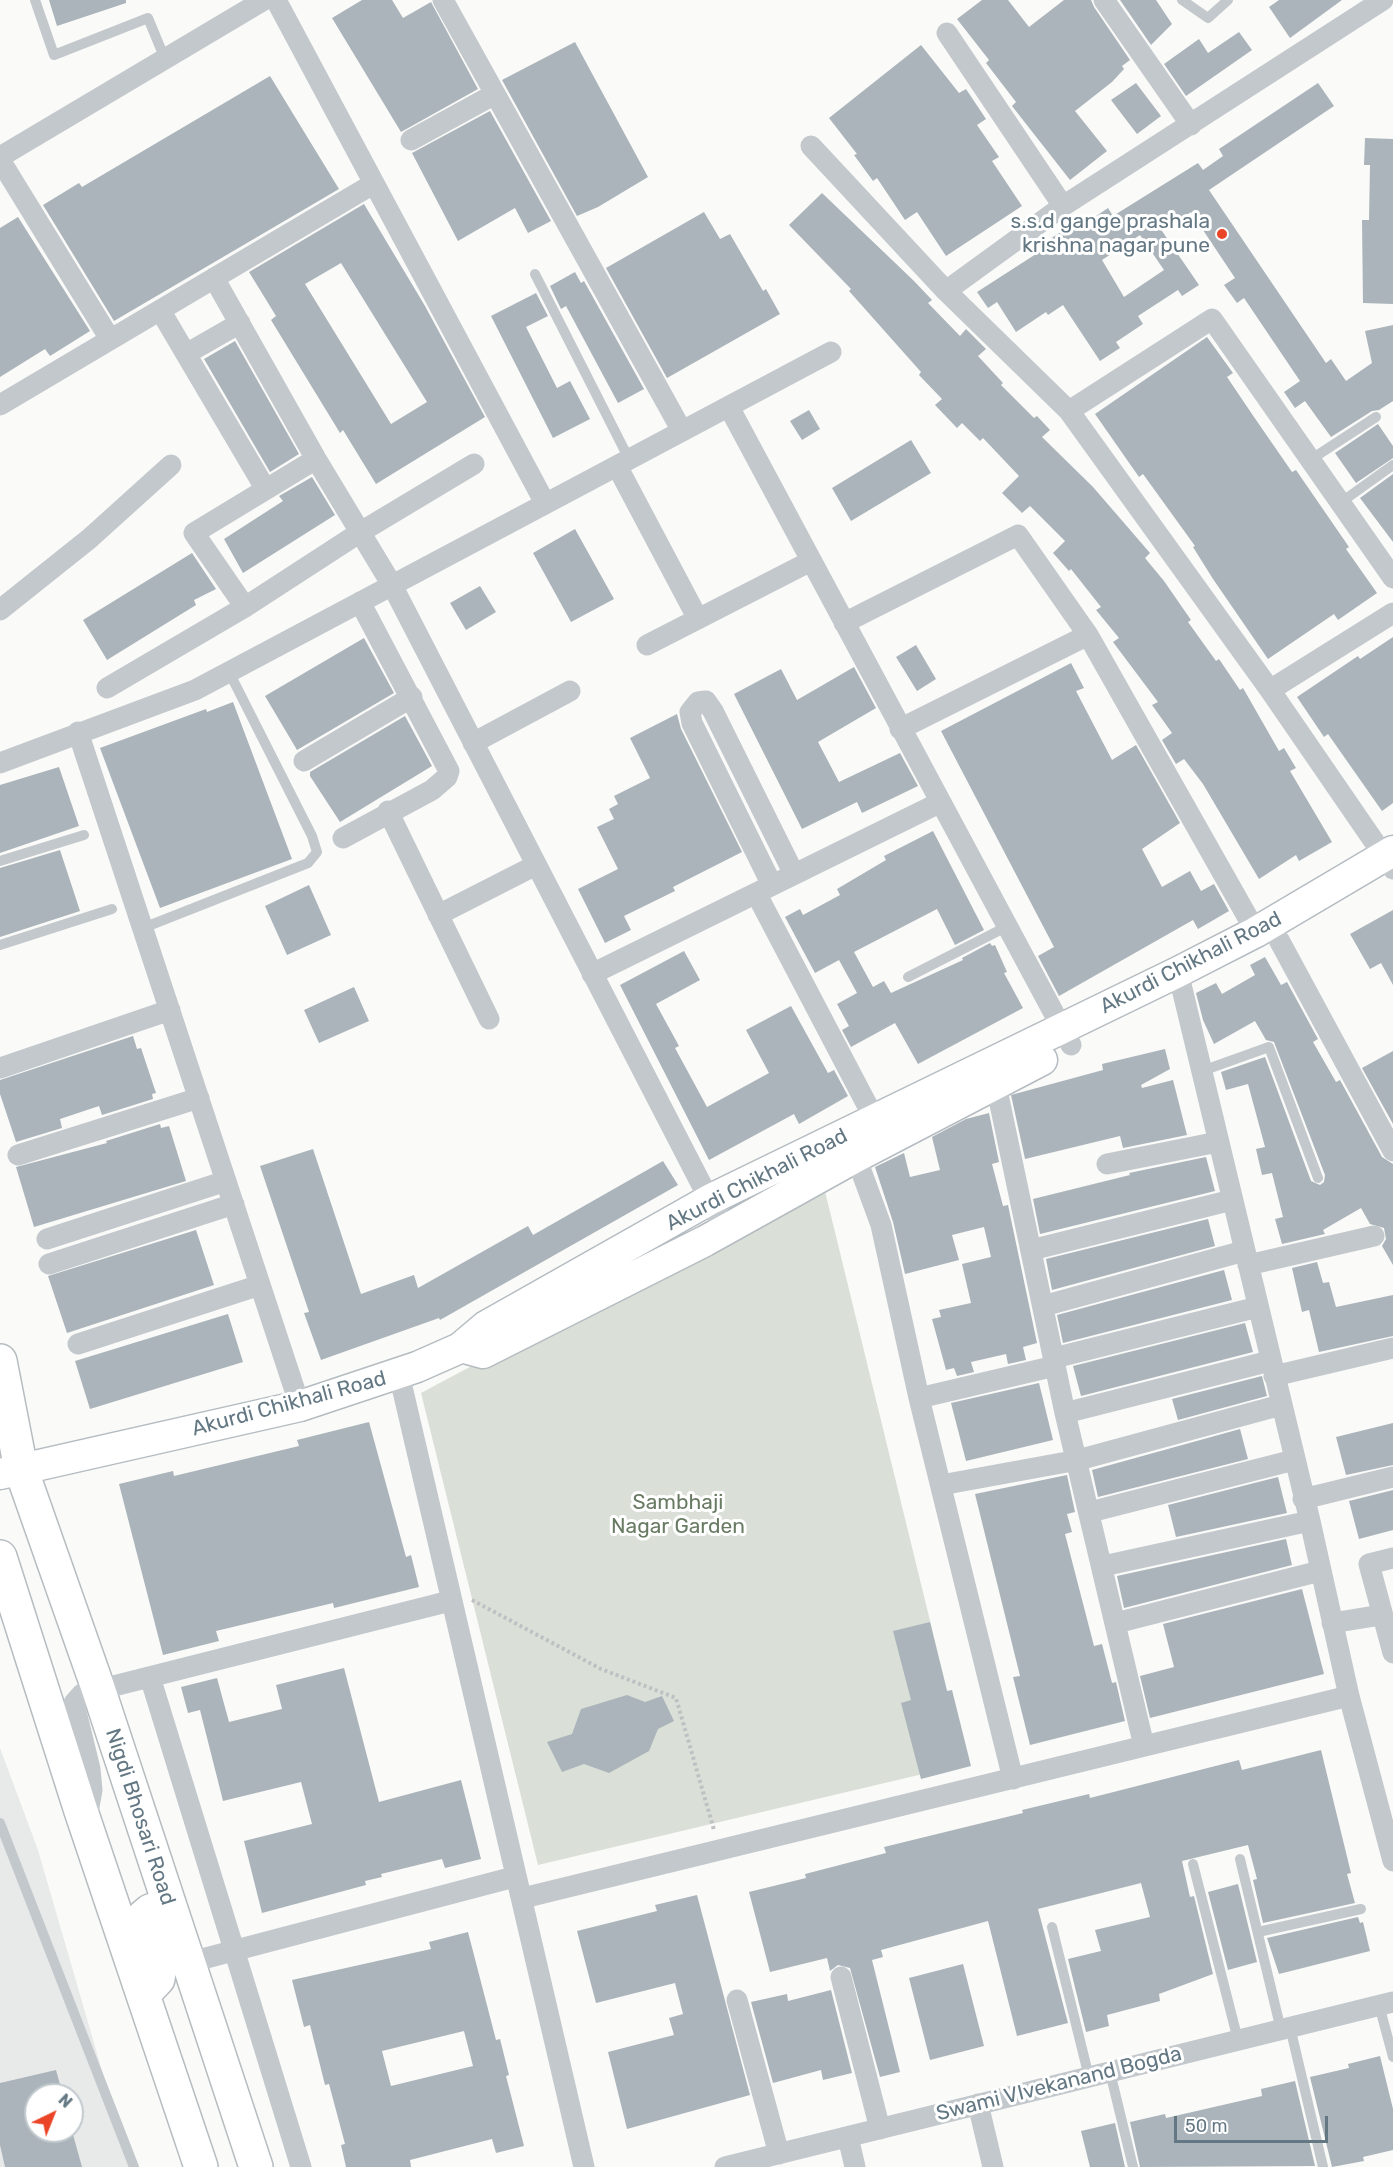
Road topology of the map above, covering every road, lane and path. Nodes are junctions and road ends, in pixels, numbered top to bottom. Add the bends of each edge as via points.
1 (34, 0) edge
2 (264, 0) edge
3 (276, 0) edge
4 (443, 0) edge
5 (1104, 0) edge
6 (1182, 0) edge
7 (1228, 0) edge
8 (1383, 0) edge
9 (947, 33) dead end
10 (165, 59) junction
11 (495, 94) junction
12 (1191, 125) junction
13 (411, 140) dead end
14 (811, 146) dead end
15 (0, 159) edge
16 (373, 184) junction
17 (1063, 206) junction
18 (535, 274) dead end
19 (214, 278) junction
20 (946, 291) junction
21 (160, 310) junction
22 (240, 323) junction
23 (110, 339) junction
24 (831, 352) dead end
25 (186, 354) junction
26 (0, 405) edge
27 (729, 407) junction
28 (1069, 411) junction
29 (1376, 417) dead end
30 (682, 431) junction
31 (316, 459) junction
32 (1310, 460) junction
33 (623, 463) junction
34 (474, 464) dead end
35 (171, 465) dead end
36 (1393, 465) edge
37 (265, 488) junction
38 (545, 503) junction
39 (1340, 503) junction
40 (359, 533) junction
41 (811, 561) junction
42 (1393, 578) edge
43 (392, 585) junction
44 (360, 602) junction
45 (245, 607) junction
46 (0, 610) edge
47 (1393, 613) edge
48 (698, 619) junction
49 (844, 623) junction
50 (1088, 635) junction
51 (647, 645) dead end
52 (229, 672) junction
53 (107, 688) dead end
54 (1270, 690) junction
55 (570, 691) dead end
56 (412, 697) junction
57 (900, 729) junction
58 (78, 732) junction
59 (473, 743) junction
60 (303, 761) dead end
61 (0, 763) edge
62 (939, 803) junction
63 (388, 812) junction
64 (84, 835) dead end
65 (343, 838) dead end
66 (0, 861) edge
67 (1391, 862) edge
68 (536, 865) junction
69 (794, 874) junction
70 (764, 889) junction
71 (112, 909) dead end
72 (438, 915) junction
73 (1006, 927) junction
74 (142, 928) junction
75 (1267, 936) junction
76 (0, 945) edge
77 (592, 974) junction
78 (908, 977) dead end
79 (1180, 980) junction
80 (170, 1010) junction
81 (489, 1019) dead end
82 (1066, 1037) junction
83 (0, 1068) edge
84 (1202, 1071) junction
85 (996, 1085) junction
86 (199, 1098) junction
87 (1385, 1116) edge
88 (875, 1120) junction
89 (1218, 1142) junction
90 (848, 1147) junction
91 (1393, 1151) edge
92 (18, 1155) dead end
93 (1107, 1164) dead end
94 (1318, 1178) dead end
95 (226, 1181) junction
96 (711, 1199) junction
97 (1232, 1200) junction
98 (234, 1204) junction
99 (725, 1230) junction
100 (1374, 1236) dead end
101 (47, 1239) dead end
102 (1031, 1250) junction
103 (1246, 1258) junction
104 (49, 1264) dead end
105 (260, 1285) junction
106 (1043, 1306) junction
107 (1258, 1306) junction
108 (78, 1344) dead end
109 (461, 1347) junction
110 (1393, 1348) edge
111 (0, 1361) edge
112 (1054, 1362) junction
113 (1272, 1369) junction
114 (399, 1374) junction
115 (919, 1398) junction
116 (1281, 1405) junction
117 (300, 1406) junction
118 (1065, 1413) junction
119 (1078, 1460) junction
120 (1294, 1460) junction
121 (11, 1471) edge
122 (1393, 1477) edge
123 (940, 1485) junction
124 (1303, 1499) junction
125 (1090, 1512) junction
126 (1310, 1521) junction
127 (0, 1557) edge
128 (1393, 1558) edge
129 (1103, 1566) junction
130 (1320, 1571) junction
131 (448, 1595) junction
132 (1382, 1615) junction
133 (1116, 1623) junction
134 (1332, 1623) junction
135 (1393, 1653) edge
136 (150, 1677) junction
137 (98, 1689) junction
138 (1349, 1695) junction
139 (1144, 1746) junction
140 (1013, 1779) junction
141 (81, 1811) junction
142 (0, 1823) edge
143 (1390, 1826) edge
144 (720, 1850) junction
145 (1240, 1859) dead end
146 (1393, 1861) edge
147 (1193, 1864) dead end
148 (514, 1877) junction
149 (523, 1898) junction
150 (168, 1905) junction
151 (1361, 1909) dead end
152 (1052, 1927) dead end
153 (1257, 1932) junction
154 (234, 1951) junction
155 (187, 1963) junction
156 (841, 1977) dead end
157 (143, 1995) junction
158 (737, 2000) dead end
159 (1386, 2004) edge
160 (1285, 2029) junction
161 (1238, 2040) junction
162 (1393, 2057) edge
163 (1100, 2074) junction
164 (978, 2104) junction
165 (880, 2129) junction
166 (848, 2137) junction
167 (779, 2154) junction
168 (135, 2167) edge
169 (201, 2167) edge
170 (256, 2167) edge
171 (301, 2167) edge
172 (584, 2167) edge
173 (725, 2167) edge
174 (855, 2167) edge
175 (993, 2167) edge
176 (1132, 2167) edge
177 (1323, 2167) edge

1 - 10 lane via 54,56 148,18
2 - 10 street
3 - 16 street
4 - 11 street
5 - 12 street
6 - 7 lane via 1208,18
8 - 12 street
9 - 17 street
10 - 15 street
11 - 13 street
11 - 30 street
12 - 17 street
14 - 20 street
15 - 23 street
16 - 19 street
16 - 38 street
17 - 20 street
18 - 33 lane
19 - 21 street
19 - 22 street
20 - 28 street
21 - 23 street
21 - 25 street
22 - 25 street
22 - 31 street
23 - 26 street
24 - 27 street
25 - 37 street
27 - 30 street
27 - 41 street
28 - 32 street via 1212,319
28 - 54 street
29 - 32 lane
30 - 33 street
31 - 37 street
31 - 40 street
32 - 39 street
33 - 38 street
33 - 48 street
34 - 40 street
35 - 46 street
36 - 39 lane
37 - 45 street via 194,532
38 - 43 street
39 - 42 street
40 - 43 street
40 - 45 street
41 - 48 street
41 - 49 street
43 - 44 street
43 - 59 street
44 - 52 street
44 - 56 street
45 - 53 street
47 - 54 street
48 - 51 street
49 - 50 street via 1018,535
49 - 57 street
50 - 57 street
50 - 75 street
52 - 58 street via 195,690
52 - 74 lane via 318,852 308,863
54 - 67 street
55 - 59 street
56 - 60 street
56 - 63 street via 449,771 432,790
57 - 62 street
58 - 61 street
58 - 74 street
59 - 68 street
62 - 69 street
62 - 73 street
63 - 65 street
63 - 72 street
64 - 66 lane
67 - 75 main road
68 - 72 street
68 - 77 street
69 - 70 street
69 - 70 street via 713,711 706,701 698,702 690,712 692,723
70 - 77 street
70 - 88 street
71 - 76 lane
72 - 81 street
73 - 78 lane
73 - 82 street
74 - 80 street
75 - 79 main road
75 - 87 street
77 - 96 street
79 - 82 main road
79 - 84 street
80 - 83 street
80 - 86 street
82 - 85 main road
82 - 88 main road, Akurdi Chikhali Road
84 - 89 street
84 - 94 lane via 1269,1047
85 - 90 main road
85 - 102 street
86 - 92 street
86 - 95 street
87 - 91 street
88 - 90 main road, Akurdi Chikhali Road
89 - 93 street
89 - 97 street
90 - 96 main road, Akurdi Chikhali Road
90 - 99 main road
90 - 115 street via 881,1224
95 - 98 street
95 - 101 street
96 - 99 street
96 - 109 main road, Akurdi Chikhali Road via 486,1326
97 - 102 street
97 - 103 street
98 - 104 street
98 - 105 street
99 - 109 main road via 483,1353
100 - 103 street
102 - 106 street
103 - 106 street
103 - 107 street
105 - 108 street
105 - 117 street
106 - 112 street
107 - 112 street
107 - 113 street
109 - 114 main road, Akurdi Chikhali Road
110 - 113 street
111 - 121 main road, Nigdi Bhosari Road
112 - 115 street
112 - 118 street
113 - 116 street
113 - 118 street
114 - 117 main road, Akurdi Chikhali Road
114 - 131 street
115 - 123 street
116 - 119 street
116 - 120 street
117 - 121 main road, Akurdi Chikhali Road
118 - 119 street
119 - 123 street
119 - 125 street
120 - 124 street
120 - 125 street
121 - 137 main road, Nigdi Bhosari Road
122 - 124 street
123 - 140 street
124 - 126 street
125 - 129 street
126 - 129 street
126 - 130 street
127 - 141 main road
128 - 132 street via 1369,1564
129 - 133 street
130 - 133 street
130 - 134 street
131 - 136 street
131 - 144 path via 518,1623 602,1669 676,1698
131 - 148 street
132 - 134 street
132 - 135 street
133 - 139 street
134 - 138 street
136 - 137 street
136 - 154 street
137 - 141 street via 82,1694 74,1703 92,1790 89,1807
137 - 150 main road, Nigdi Bhosari Road
138 - 139 street
138 - 143 street
139 - 140 street
140 - 144 street
141 - 157 main road
142 - 168 lane
143 - 146 street
144 - 149 street
145 - 153 lane
147 - 161 lane
148 - 149 street
148 - 154 street
149 - 172 street
150 - 155 main road, Nigdi Bhosari Road
150 - 157 main road via 143,1917 159,1972 158,1979
151 - 153 lane
152 - 163 lane
153 - 160 lane
154 - 155 street
154 - 171 street
155 - 170 main road, Nigdi Bhosari Road
156 - 165 street
157 - 169 main road
158 - 167 street
159 - 160 street, Swami VIvekanand Bogda
159 - 162 lane
160 - 161 street, Swami VIvekanand Bogda
160 - 177 lane
161 - 163 street, Swami VIvekanand Bogda
163 - 164 street, Swami VIvekanand Bogda
163 - 176 lane
164 - 165 street, Swami VIvekanand Bogda
164 - 175 street
165 - 166 street, Swami VIvekanand Bogda
166 - 167 street, Swami VIvekanand Bogda
166 - 174 street
167 - 173 street, Swami VIvekanand Bogda

